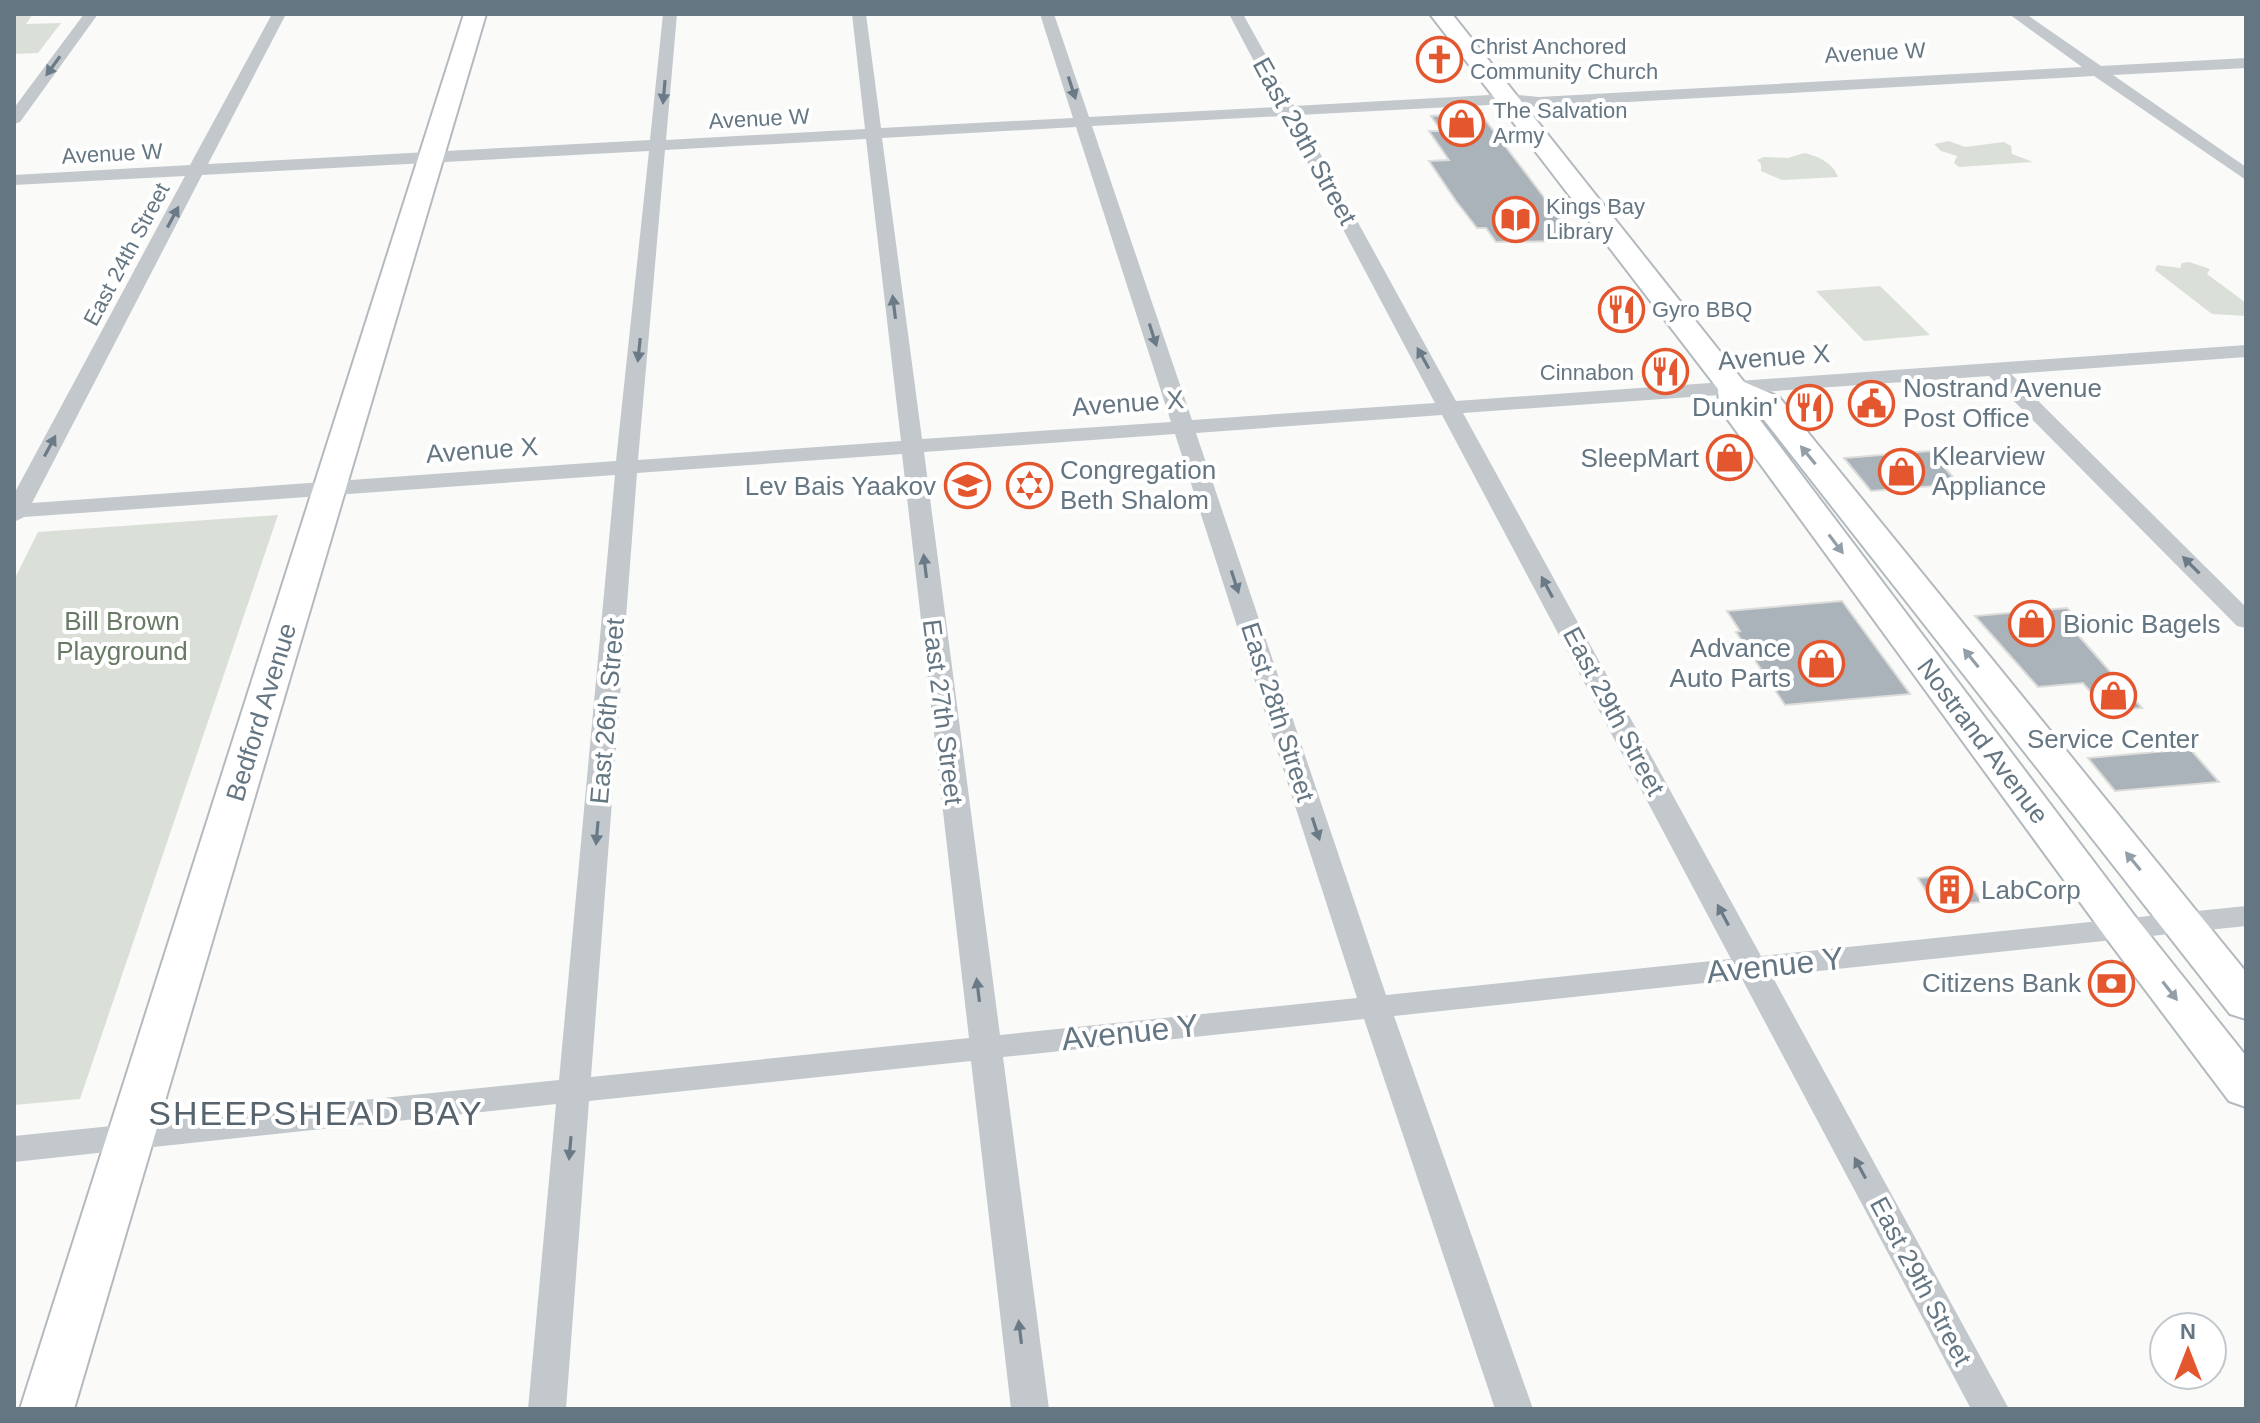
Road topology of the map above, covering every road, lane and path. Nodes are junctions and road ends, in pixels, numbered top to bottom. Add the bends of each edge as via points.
1 (91, 14) edge
2 (279, 14) edge
3 (475, 14) edge
4 (670, 14) edge
5 (859, 14) edge
6 (1047, 14) edge
7 (1236, 14) edge
8 (1441, 14) edge
9 (2016, 14) edge
10 (2246, 53) edge
11 (2246, 63) edge
12 (2091, 67) junction
13 (1507, 99) junction
14 (1288, 111) junction
15 (14, 119) edge
16 (1083, 122) junction
17 (874, 133) junction
18 (659, 145) junction
19 (431, 157) junction
20 (197, 170) junction
21 (2246, 175) edge
22 (14, 180) edge
23 (2243, 354) edge
24 (1994, 369) junction
25 (1733, 388) junction
26 (1450, 408) junction
27 (1184, 427) junction
28 (910, 447) junction
29 (627, 467) junction
30 (329, 489) junction
31 (15, 512) edge
32 (2246, 621) edge
33 (2246, 916) edge
34 (2181, 922) junction
35 (2122, 929) junction
36 (1751, 968) junction
37 (2246, 1003) edge
38 (1375, 1007) junction
39 (985, 1048) junction
40 (2246, 1089) edge
41 (575, 1090) junction
42 (130, 1137) junction
43 (14, 1149) edge
44 (47, 1409) edge
45 (547, 1409) edge
46 (1030, 1409) edge
47 (1514, 1409) edge
48 (1990, 1409) edge

1 -> 15 street
2 - 20 street, East 24th Street
3 - 19 main road, Bedford Avenue
4 -> 18 street, East 26th Street
5 - 17 street, East 27th Street
6 -> 16 street, East 28th Street
7 - 14 street, East 29th Street
8 - 13 main road, Nostrand Avenue
9 - 12 street
10 - 12 street, Avenue W
11 - 12 street, Avenue W
12 - 13 street, Avenue W via 1539,102
12 - 21 street
13 - 14 street, Avenue W
13 - 25 main road, Nostrand Avenue
14 - 16 street, Avenue W
26 -> 14 street, East 29th Street
16 - 17 street, Avenue W
16 -> 27 street, East 28th Street
17 - 18 street, Avenue W
28 -> 17 street, East 27th Street
18 - 19 street, Avenue W
18 -> 29 street, East 26th Street
19 - 20 street, Avenue W
19 - 30 main road, Bedford Avenue
20 - 22 street, Avenue W
31 -> 20 street, East 24th Street
23 - 24 street, Avenue X
24 - 25 street, Avenue X
32 -> 24 street
25 - 26 street, Avenue X
34 -> 25 main road, Nostrand Avenue via 1768,404
25 -> 35 main road, Nostrand Avenue via 1734,406
26 - 27 street, Avenue X
36 -> 26 street, East 29th Street
27 - 28 street, Avenue X
27 -> 38 street, East 28th Street
28 - 29 street, Avenue X
39 -> 28 street, East 27th Street
29 - 30 street, Avenue X
29 -> 41 street, East 26th Street
30 - 31 street, Avenue X
30 - 42 main road, Bedford Avenue
33 - 34 street, Avenue Y
34 - 35 street, Avenue Y
34 - 37 main road, Nostrand Avenue
35 - 36 street, Avenue Y
35 -> 40 main road, Nostrand Avenue
36 - 38 street, Avenue Y
48 -> 36 street, East 29th Street
38 - 39 street, Avenue Y
38 - 47 street, East 28th Street
39 - 41 street, Avenue Y
46 -> 39 street, East 27th Street
41 - 42 street, Avenue Y
41 -> 45 street, East 26th Street
42 - 43 street, Avenue Y
42 - 44 main road, Bedford Avenue

